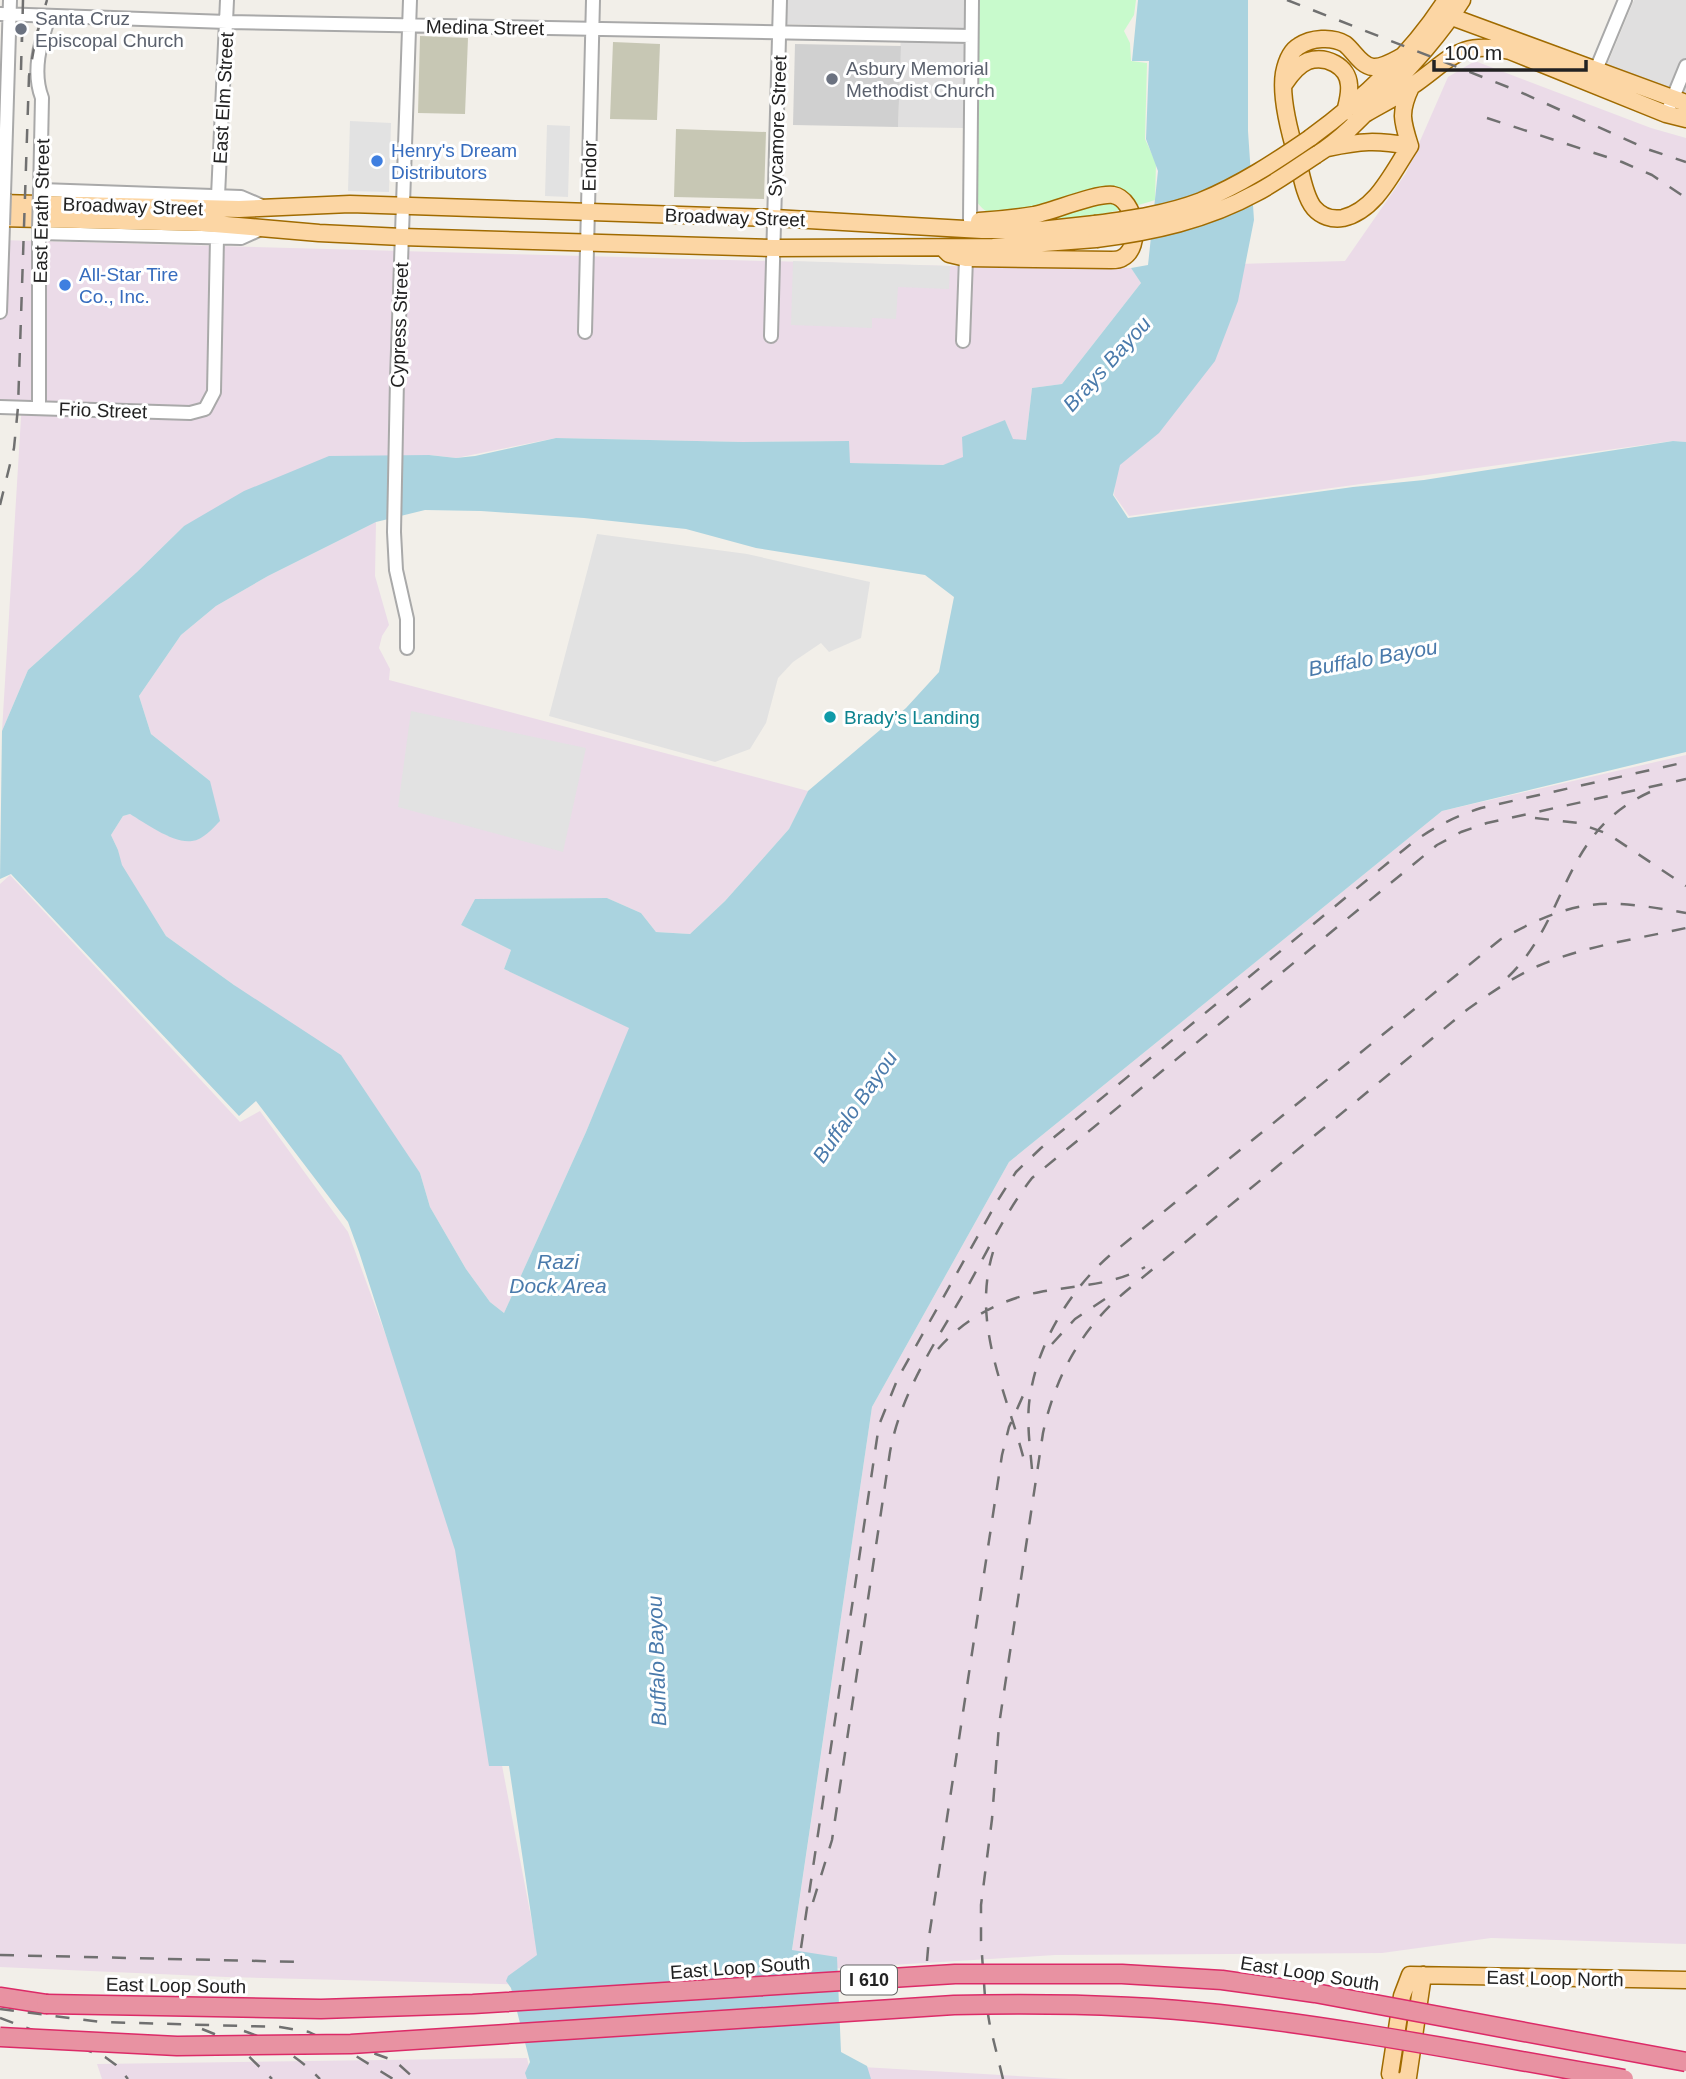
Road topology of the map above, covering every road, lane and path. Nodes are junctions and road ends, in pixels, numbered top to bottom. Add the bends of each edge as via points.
1 (10, 0) edge
2 (228, 0) edge
3 (410, 0) edge
4 (593, 0) edge
5 (780, 0) edge
6 (972, 0) edge
7 (1446, 0) edge
8 (1462, 0) edge
9 (1625, 0) edge
10 (5, 15) edge
11 (1452, 17) junction
12 (49, 18) junction
13 (1433, 20) junction
14 (227, 22) junction
15 (409, 26) junction
16 (592, 30) junction
17 (779, 32) junction
18 (971, 36) junction
19 (1403, 56) junction
20 (1686, 66) edge
21 (1593, 76) junction
22 (1283, 85) junction
23 (1411, 87) junction
24 (1675, 106) edge
25 (1345, 112) junction
26 (1365, 114) junction
27 (1686, 119) edge
28 (1410, 146) junction
29 (1321, 152) junction
30 (40, 192) junction
31 (2, 193) edge
32 (218, 196) junction
33 (403, 206) junction
34 (266, 208) junction
35 (588, 212) junction
36 (774, 218) junction
37 (970, 220) junction
38 (2, 227) edge
39 (914, 227) junction
40 (264, 228) junction
41 (39, 230) junction
42 (1096, 231) junction
43 (402, 237) junction
44 (217, 238) junction
45 (587, 242) junction
46 (941, 247) junction
47 (774, 248) junction
48 (966, 258) junction
49 (0, 312) edge
50 (585, 332) dead end
51 (771, 336) dead end
52 (963, 341) dead end
53 (0, 407) edge
54 (39, 408) junction
55 (407, 648) dead end
56 (1423, 1975) junction
57 (1686, 1980) edge
58 (0, 1999) edge
59 (0, 2037) edge
60 (109, 2043) junction
61 (0, 2046) edge
62 (1686, 2062) edge
63 (1393, 2079) edge
64 (1405, 2079) edge
65 (1624, 2079) edge

1 - 10 street, East Erath Street
2 - 14 street, East Elm Street
3 - 15 street, Cypress Street
4 - 16 street, Endor
5 - 17 street, Sycamore Street
6 - 18 street
7 - 13 main road, Broadway Street
8 - 11 main road
9 - 21 street
10 - 12 street, Medina Street
10 - 31 street, East Erath Street
11 - 13 main road
11 - 21 main road
11 - 26 main road
12 - 14 street, Medina Street
12 - 30 street, East Erath Street via 38,57 37,83 43,98
13 - 19 main road, Broadway Street
14 - 15 street, Medina Street
14 - 32 street, East Elm Street
15 - 16 street, Medina Street
15 - 33 street, Cypress Street
16 - 17 street, Medina Street
16 - 35 street, Endor
17 - 18 street, Medina Street
17 - 36 street, Sycamore Street
18 - 37 street
19 - 22 main road via 1373,67 1343,43 1311,40 1289,57
19 - 25 main road, Broadway Street
20 - 24 street
21 - 23 main road via 1510,51 1473,47 1457,53
21 - 24 main road
22 - 25 main road via 1292,71 1307,61 1321,58 1337,64 1350,84
22 - 28 main road via 1303,180 1313,207 1326,217 1356,215 1375,199
23 - 26 main road
23 - 28 main road via 1403,104
24 - 27 main road
25 - 42 main road, Broadway Street, bridge via 1256,174 1201,201
26 - 29 main road
28 - 29 main road via 1361,141
29 - 42 main road, Broadway Street, bridge via 1256,194 1196,219 1143,233
30 - 32 street, Broadway Street
30 - 41 street, East Erath Street, bridge
31 - 34 main road, Broadway Street
31 - 38 street, East Erath Street, bridge
32 - 34 street, Broadway Street via 241,197
33 - 34 main road, Broadway Street
33 - 35 main road, Broadway Street
33 - 43 street, Cypress Street
35 - 36 main road, Broadway Street
35 - 45 street, Endor
36 - 39 main road, Broadway Street
36 - 47 street, Sycamore Street
37 - 39 main road
37 - 48 main road via 1033,215 1116,195 1129,208 1134,240 1122,258 1111,260
38 - 40 main road, Broadway Street via 203,223
38 - 49 street, East Erath Street
39 - 42 main road, Broadway Street
40 - 43 main road, Broadway Street
40 - 44 street, Broadway Street via 241,238
41 - 44 street, Broadway Street
41 - 54 street, East Erath Street
42 - 46 main road, Broadway Street via 1042,245
43 - 45 main road, Broadway Street
43 - 55 street, Cypress Street via 394,532
44 - 54 street, Frio Street via 214,392 205,408 190,413
45 - 47 main road, Broadway Street
45 - 50 street, Endor
46 - 47 main road, Broadway Street
46 - 48 main road
47 - 51 street, Sycamore Street
48 - 52 street
53 - 54 street, Frio Street
56 - 57 main road, East Loop North
56 - 63 main road via 1410,1975 1402,1996 1390,2074
56 - 64 main road
58 - 62 highway, East Loop South / I 610, bridge via 46,2004 335,2009 955,1974 1122,1974 1222,1980 1315,1993
59 - 60 highway, I 610, bridge
60 - 61 highway, bridge
60 - 65 highway, I 610, bridge via 351,2044 1030,2003 1216,2014 1308,2025

